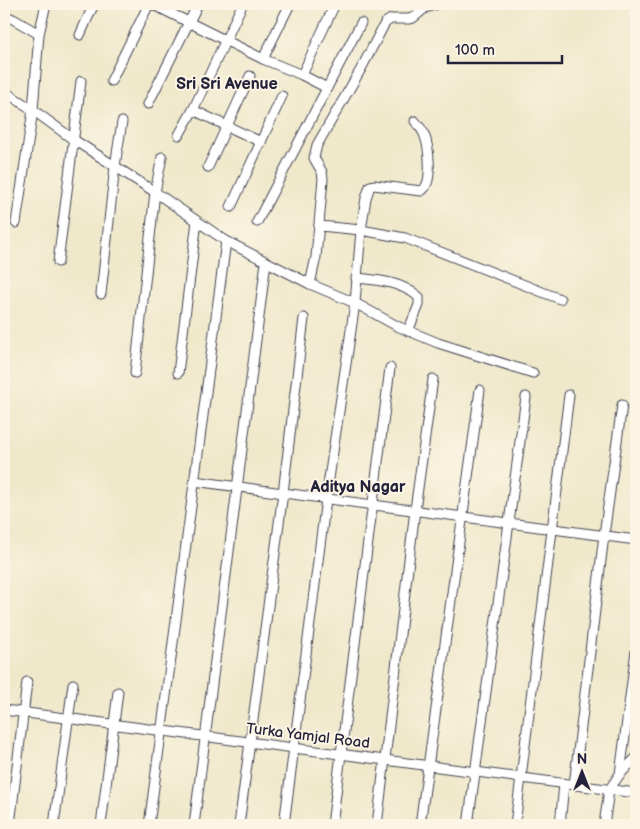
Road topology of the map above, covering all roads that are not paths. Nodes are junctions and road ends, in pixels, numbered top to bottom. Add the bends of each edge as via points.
1 (46, 4) edge
2 (94, 4) edge
3 (151, 4) edge
4 (198, 4) edge
5 (290, 4) edge
6 (438, 4) edge
7 (242, 5) edge
8 (334, 6) dead end
9 (4, 15) edge
10 (361, 23) dead end
11 (40, 24) junction
12 (190, 24) junction
13 (80, 35) dead end
14 (224, 40) junction
15 (263, 59) junction
16 (302, 75) junction
17 (250, 76) dead end
18 (81, 81) dead end
19 (111, 81) dead end
20 (327, 88) junction
21 (4, 91) edge
22 (282, 96) dead end
23 (148, 104) dead end
24 (33, 110) junction
25 (193, 110) junction
26 (415, 121) dead end
27 (122, 122) dead end
28 (227, 126) junction
29 (179, 136) dead end
30 (74, 140) junction
31 (261, 142) junction
32 (162, 158) dead end
33 (115, 166) junction
34 (208, 167) dead end
35 (155, 192) junction
36 (231, 207) dead end
37 (197, 221) junction
38 (257, 222) dead end
39 (16, 223) dead end
40 (320, 226) junction
41 (361, 230) junction
42 (226, 241) junction
43 (58, 262) dead end
44 (266, 262) junction
45 (356, 278) junction
46 (310, 284) junction
47 (101, 294) dead end
48 (560, 299) dead end
49 (355, 303) junction
50 (304, 318) dead end
51 (408, 331) junction
52 (390, 368) dead end
53 (135, 373) dead end
54 (178, 373) dead end
55 (533, 373) dead end
56 (433, 379) dead end
57 (480, 390) dead end
58 (569, 395) dead end
59 (526, 397) dead end
60 (622, 405) dead end
61 (194, 481) junction
62 (238, 487) junction
63 (283, 493) junction
64 (326, 499) junction
65 (373, 505) junction
66 (415, 510) junction
67 (462, 517) junction
68 (510, 523) junction
69 (552, 528) junction
70 (604, 536) junction
71 (636, 540) edge
72 (636, 651) edge
73 (27, 682) dead end
74 (73, 684) dead end
75 (118, 692) dead end
76 (4, 710) edge
77 (24, 713) junction
78 (69, 719) junction
79 (115, 725) junction
80 (162, 731) junction
81 (207, 736) junction
82 (250, 744) junction
83 (294, 749) junction
84 (341, 754) junction
85 (636, 758) edge
86 (385, 759) junction
87 (427, 766) junction
88 (475, 772) junction
89 (620, 774) junction
90 (520, 778) junction
91 (564, 784) junction
92 (574, 785) junction
93 (609, 790) junction
94 (636, 793) edge
95 (10, 825) edge
96 (54, 825) edge
97 (101, 825) edge
98 (149, 825) edge
99 (194, 825) edge
100 (239, 825) edge
101 (284, 825) edge
102 (332, 825) edge
103 (377, 825) edge
104 (420, 825) edge
105 (468, 825) edge
106 (515, 825) edge
107 (560, 825) edge
108 (604, 825) edge

1 - 11 street
2 - 13 street
3 - 12 street
3 - 19 street
4 - 12 street
5 - 15 street
6 - 40 street via 425,8 413,18 391,19 384,23 317,145 314,158 324,179
7 - 14 street
8 - 16 street
9 - 11 street
10 - 20 street
11 - 24 street
12 - 14 street
12 - 23 street
14 - 15 street
14 - 25 street
15 - 16 street
16 - 20 street
17 - 28 street
18 - 30 street
20 - 38 street
21 - 24 street
22 - 31 street
24 - 30 street
24 - 39 street
25 - 28 street
25 - 29 street
26 - 41 street via 424,132 427,144 429,171 425,189 370,186
27 - 33 street
28 - 31 street
28 - 34 street
30 - 33 street
30 - 43 street
31 - 36 street
32 - 35 street
33 - 35 street
33 - 47 street
35 - 37 street
35 - 53 street
37 - 42 street
37 - 54 street
40 - 41 street
40 - 46 street
41 - 45 street
41 - 48 street via 405,238
42 - 44 street
42 - 61 street
44 - 46 street
44 - 62 street
45 - 49 street
45 - 51 street via 384,280 419,297
46 - 49 street
49 - 51 street
49 - 64 street
50 - 63 street
51 - 55 street
52 - 65 street
56 - 66 street
57 - 67 street
58 - 69 street
59 - 68 street
60 - 70 street
61 - 62 street
61 - 80 street
62 - 63 street
62 - 81 street
63 - 64 street
63 - 82 street
64 - 65 street
64 - 83 street
65 - 66 street
65 - 84 street
66 - 67 street
66 - 86 street
67 - 68 street
67 - 87 street
68 - 69 street
68 - 88 street
69 - 70 street
69 - 90 street
70 - 71 street
70 - 92 street
72 - 89 street
73 - 77 street
74 - 78 street
75 - 79 street
76 - 77 street, Turka Yamjal Road
77 - 78 street, Turka Yamjal Road
77 - 95 street
78 - 79 street, Turka Yamjal Road
78 - 96 street
79 - 80 street, Turka Yamjal Road
79 - 97 street
80 - 81 street, Turka Yamjal Road
80 - 98 street
81 - 82 street, Turka Yamjal Road
81 - 99 street
82 - 83 street, Turka Yamjal Road
82 - 100 street
83 - 84 street, Turka Yamjal Road
83 - 101 street
84 - 86 street, Turka Yamjal Road
84 - 102 street
85 - 89 street
86 - 87 street, Turka Yamjal Road
86 - 103 street
87 - 88 street, Turka Yamjal Road
87 - 104 street
88 - 90 street, Turka Yamjal Road
88 - 105 street
89 - 93 street
90 - 91 street, Turka Yamjal Road
90 - 106 street
91 - 92 street, Turka Yamjal Road
91 - 107 street
92 - 93 street, Turka Yamjal Road
93 - 94 street, Turka Yamjal Road
93 - 108 street

